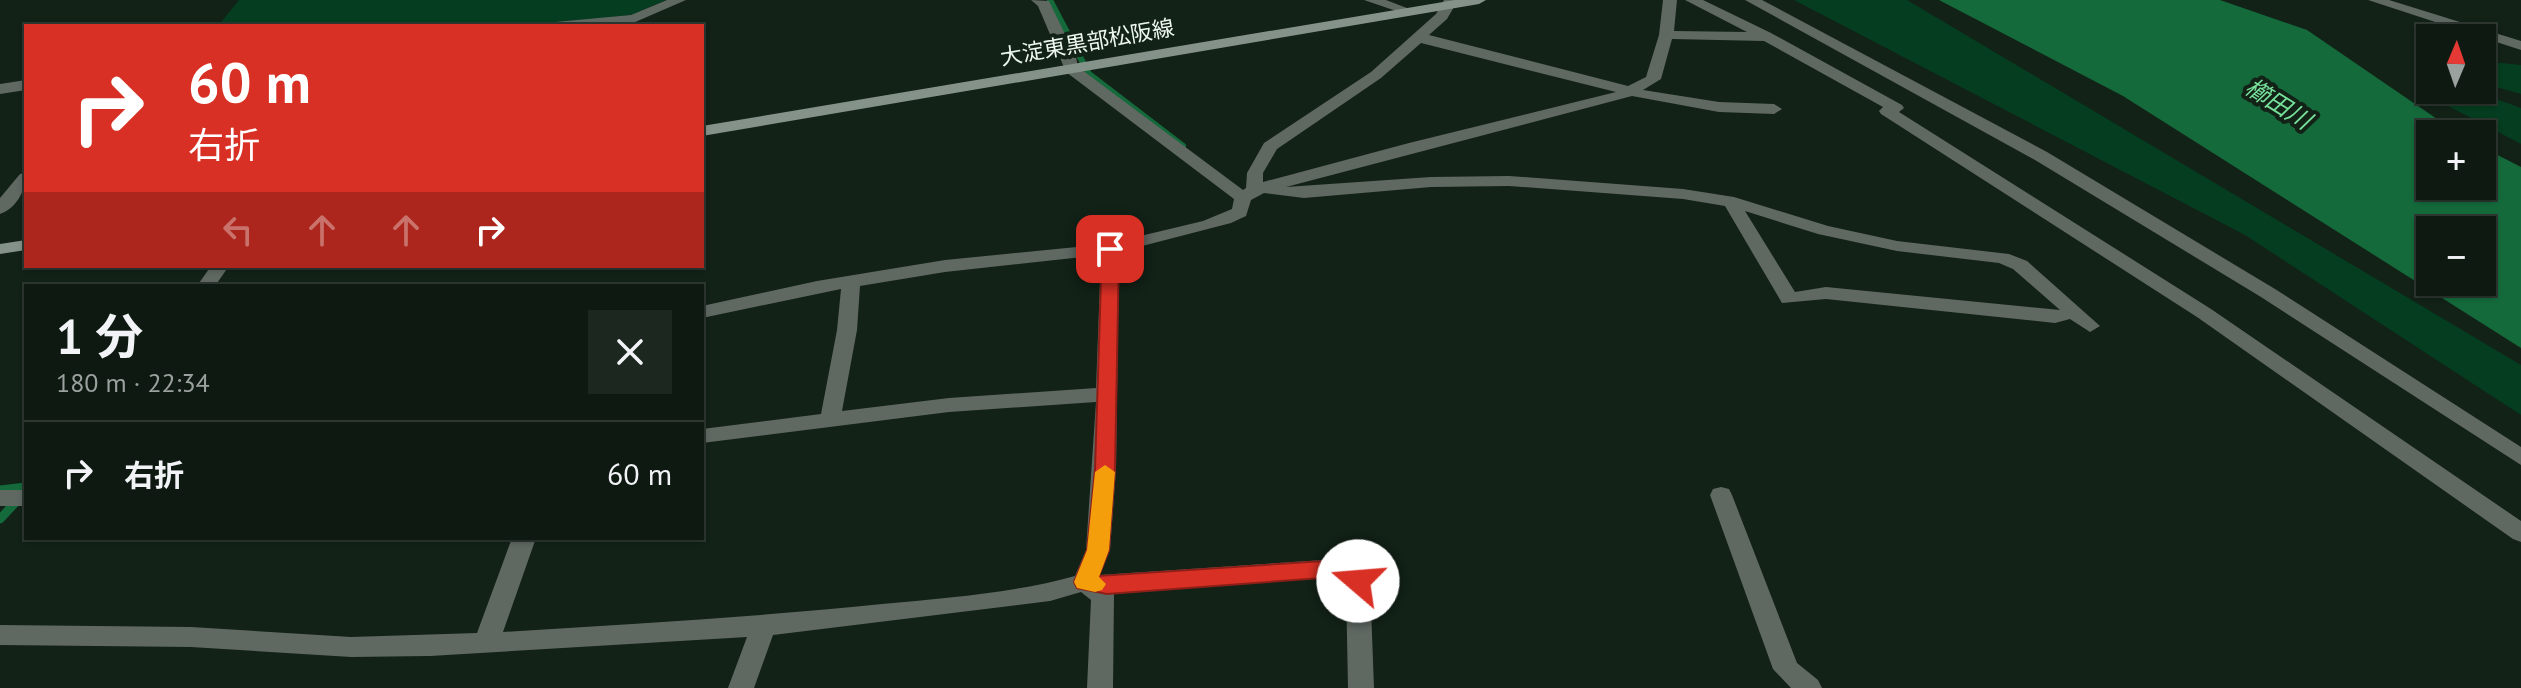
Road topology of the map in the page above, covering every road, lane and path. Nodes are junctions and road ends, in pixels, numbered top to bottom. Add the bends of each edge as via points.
1 (679, 0) edge
2 (1038, 0) edge
3 (1371, 0) edge
4 (1479, 0) edge
5 (1670, 0) edge
6 (1692, 0) edge
7 (1752, 0) edge
8 (2375, 0) edge
9 (1448, 3) edge
10 (1405, 10) junction
11 (577, 24) edge
12 (1666, 35) junction
13 (1766, 36) junction
14 (1418, 38) junction
15 (2521, 46) edge
16 (1080, 68) junction
17 (24, 85) edge
18 (0, 89) edge
19 (1632, 91) junction
20 (1774, 109) dead end
21 (704, 131) edge
22 (24, 180) edge
23 (1249, 194) junction
24 (1734, 202) junction
25 (0, 209) edge
26 (24, 245) edge
27 (0, 249) edge
28 (1110, 249) junction
29 (851, 283) junction
30 (704, 312) edge
31 (2074, 312) junction
32 (2090, 326) dead end
33 (1107, 394) junction
34 (830, 421) junction
35 (704, 436) edge
36 (2521, 457) edge
37 (1721, 495) dead end
38 (2521, 533) edge
39 (523, 540) edge
40 (1085, 582) junction
41 (764, 626) junction
42 (0, 635) edge
43 (487, 642) junction
44 (741, 688) edge
45 (1100, 688) edge
46 (1361, 688) edge
47 (1809, 688) edge

1 - 11 street via 633,19
2 - 16 street
3 - 10 street
4 - 9 main road, 大淀東黒部松阪線
5 - 12 street
6 - 13 street
7 - 36 street via 2041,156 2268,293
8 - 15 street
9 - 10 main road, 大淀東黒部松阪線
9 - 14 street
10 - 16 main road, 大淀東黒部松阪線
12 - 13 street
12 - 19 street via 1653,79
13 - 38 street via 1896,108 1887,111 2204,313
14 - 19 street
14 - 23 street via 1376,75 1270,146
16 - 21 main road, 大淀東黒部松阪線
16 - 23 street
17 - 18 street
19 - 20 street via 1719,107
19 - 23 street
22 - 25 street
23 - 24 street via 1509,181
23 - 28 street via 1240,212 1225,221
24 - 31 street via 1897,246 2002,258 2020,265
24 - 31 street via 1789,299 1826,293 2055,317
26 - 27 main road
28 - 29 street via 945,266
28 - 33 street
29 - 30 street
29 - 34 street
31 - 32 street
33 - 34 street via 949,405
33 - 40 street via 1098,550
34 - 35 street
37 - 47 street via 1786,669
39 - 43 street
40 - 41 street via 941,607
40 - 45 street via 1103,596
40 - 46 street via 1107,585 1339,568 1358,581
41 - 43 street
41 - 44 street
42 - 43 street via 191,637 351,647

